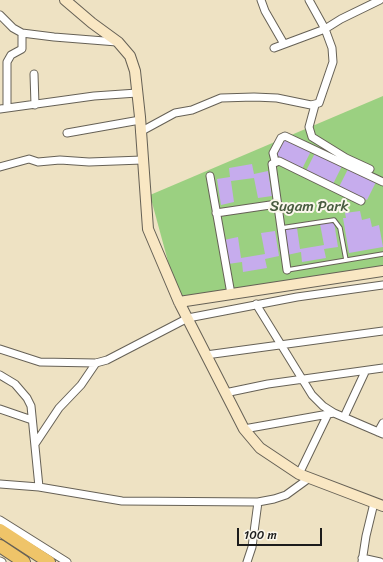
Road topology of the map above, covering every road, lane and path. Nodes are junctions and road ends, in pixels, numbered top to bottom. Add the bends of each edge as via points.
1 (65, 0) edge
2 (261, 0) edge
3 (309, 0) edge
4 (380, 0) edge
5 (0, 15) edge
6 (325, 29) junction
7 (22, 33) junction
8 (118, 42) junction
9 (284, 44) junction
10 (274, 48) dead end
11 (34, 74) dead end
12 (137, 93) junction
13 (35, 105) junction
14 (315, 105) junction
15 (4, 108) edge
16 (140, 120) junction
17 (140, 132) junction
18 (67, 133) dead end
19 (142, 160) junction
20 (275, 161) junction
21 (0, 167) edge
22 (370, 169) dead end
23 (210, 176) dead end
24 (383, 182) edge
25 (361, 201) dead end
26 (277, 204) junction
27 (216, 213) junction
28 (280, 228) junction
29 (383, 254) edge
30 (346, 260) junction
31 (286, 270) joint
32 (383, 271) edge
33 (383, 284) edge
34 (231, 294) junction
35 (179, 302) junction
36 (256, 304) junction
37 (188, 318) junction
38 (383, 331) edge
39 (282, 345) junction
40 (0, 349) edge
41 (206, 355) junction
42 (96, 363) junction
43 (383, 368) edge
44 (365, 372) junction
45 (0, 375) edge
46 (302, 380) junction
47 (225, 393) junction
48 (0, 409) edge
49 (331, 413) junction
50 (344, 417) junction
51 (32, 420) junction
52 (383, 422) edge
53 (244, 429) junction
54 (381, 433) edge
55 (35, 444) junction
56 (299, 474) junction
57 (308, 479) junction
58 (0, 484) edge
59 (39, 487) junction
60 (258, 502) junction
61 (379, 504) edge
62 (0, 520) edge
63 (0, 530) edge
64 (0, 546) edge
65 (362, 560) edge
66 (24, 562) edge
67 (49, 562) edge
68 (67, 562) edge
69 (247, 562) edge
70 (380, 562) edge

1 - 8 street
2 - 9 street
3 - 6 street
4 - 6 street
5 - 7 street
6 - 9 street
6 - 14 street via 334,55 322,99
7 - 8 street
7 - 15 street via 22,49 11,55 7,62
8 - 12 street via 130,56 135,71
9 - 10 street
11 - 13 street
12 - 13 street via 94,96
12 - 16 street
13 - 15 street
14 - 17 street via 270,98 221,98 192,110 175,113
14 - 22 street via 309,127 312,137
16 - 17 street
16 - 18 street
17 - 19 street
19 - 21 street via 38,162 29,159
19 - 35 street via 148,229
20 - 24 street via 273,153 284,136
20 - 25 street
20 - 26 street via 272,168
23 - 27 street
26 - 27 street
26 - 28 street
27 - 34 street
28 - 30 lane via 334,220 340,228
28 - 31 street
29 - 30 lane
30 - 31 lane
32 - 34 street
33 - 36 street
34 - 35 street
35 - 37 street
36 - 37 street
36 - 39 street
37 - 41 street
37 - 42 street via 107,360
38 - 39 street
39 - 41 street
39 - 46 street
40 - 42 street via 40,362
41 - 47 street
42 - 55 street via 59,408
43 - 44 street
44 - 46 street
44 - 50 street
45 - 51 street via 23,392 31,406
46 - 47 street
46 - 49 street via 312,395
47 - 53 street
48 - 51 street
49 - 50 street
49 - 53 street
49 - 56 street
50 - 54 street
51 - 55 street
52 - 54 street
53 - 56 street via 260,448
55 - 59 street
56 - 57 street
57 - 60 street via 286,495
57 - 61 street
58 - 59 street
59 - 60 street via 122,501
60 - 69 street via 252,547
61 - 65 street via 366,536
62 - 68 street
63 - 67 highway
64 - 66 highway
65 - 70 street

